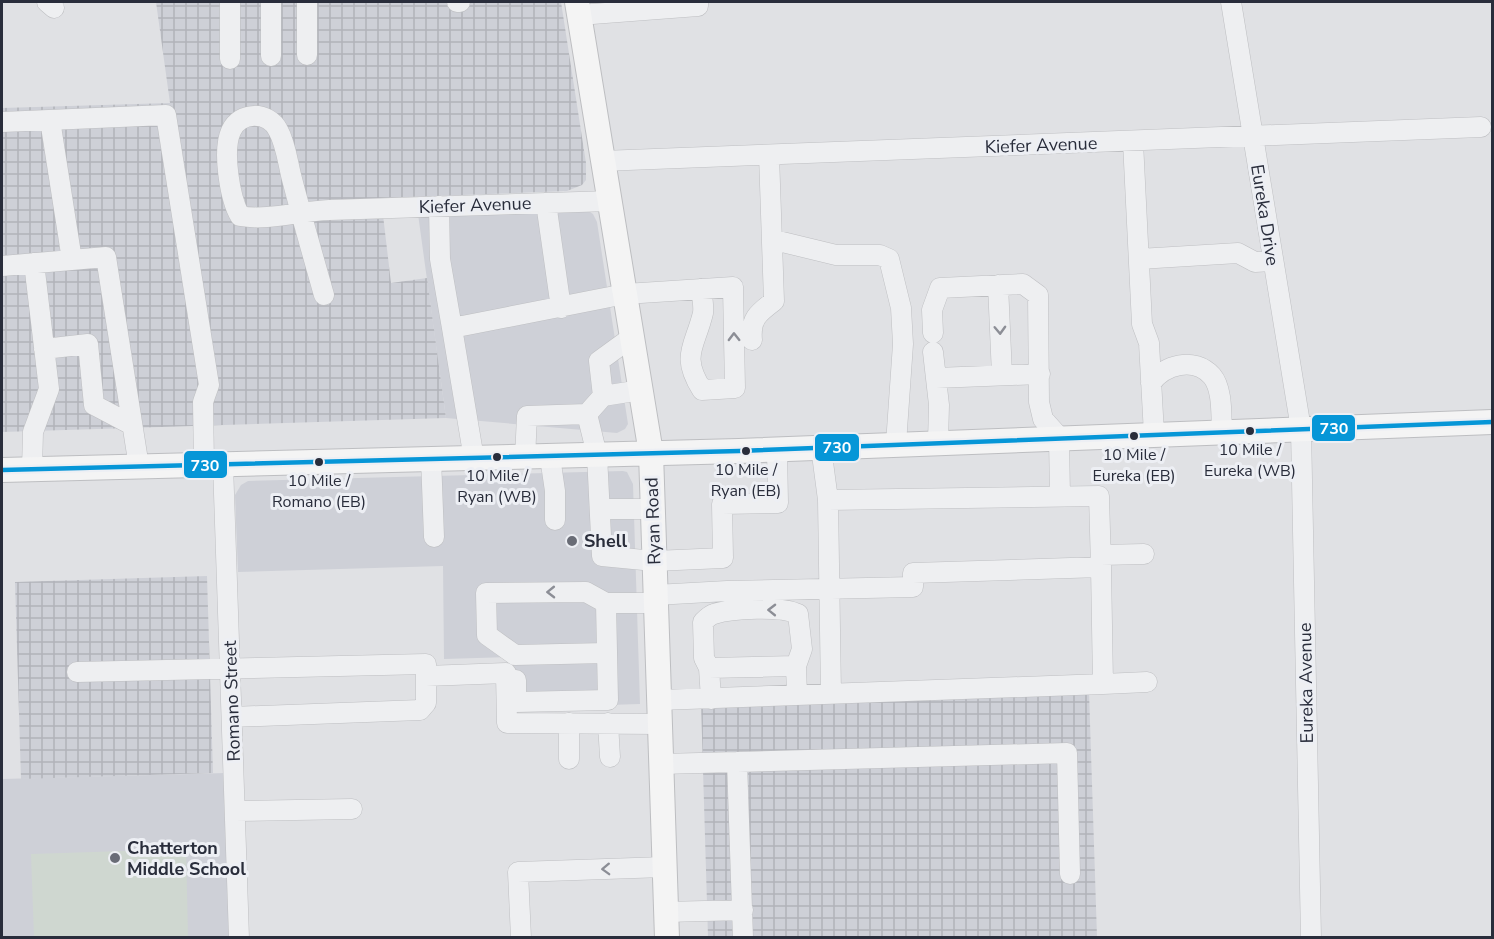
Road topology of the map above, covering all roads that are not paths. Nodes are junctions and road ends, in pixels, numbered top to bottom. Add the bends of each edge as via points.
1 (230, 2) edge
2 (271, 2) edge
3 (307, 2) edge
4 (698, 2) edge
5 (1232, 2) edge
6 (578, 8) edge
7 (307, 55) dead end
8 (271, 56) dead end
9 (230, 59) dead end
10 (50, 120) junction
11 (2, 122) edge
12 (1480, 128) dead end
13 (1252, 137) junction
14 (1133, 142) junction
15 (769, 155) junction
16 (602, 161) junction
17 (610, 201) junction
18 (546, 203) junction
19 (439, 206) junction
20 (301, 211) junction
21 (774, 240) junction
22 (1139, 258) junction
23 (72, 260) junction
24 (1272, 261) junction
25 (34, 263) junction
26 (2, 266) edge
27 (998, 285) junction
28 (701, 289) junction
29 (625, 294) junction
30 (324, 295) dead end
31 (561, 308) junction
32 (452, 328) junction
33 (632, 337) junction
34 (752, 340) dead end
35 (44, 349) junction
36 (1040, 374) junction
37 (1002, 375) junction
38 (936, 378) junction
39 (1151, 383) junction
40 (641, 390) junction
41 (603, 396) junction
42 (587, 414) junction
43 (1492, 422) edge
44 (132, 425) junction
45 (1301, 429) junction
46 (1222, 432) junction
47 (1154, 434) junction
48 (1059, 437) junction
49 (938, 442) junction
50 (896, 444) junction
51 (821, 447) junction
52 (777, 450) junction
53 (651, 453) junction
54 (597, 455) junction
55 (549, 457) junction
56 (431, 458) junction
57 (525, 458) junction
58 (474, 459) junction
59 (213, 465) junction
60 (139, 467) junction
61 (32, 469) junction
62 (2, 470) edge
63 (1060, 497) junction
64 (828, 500) junction
65 (600, 509) junction
66 (653, 509) junction
67 (555, 520) dead end
68 (434, 537) dead end
69 (1144, 554) dead end
70 (654, 561) junction
71 (1101, 561) junction
72 (830, 589) junction
73 (655, 599) junction
74 (606, 603) junction
75 (606, 653) junction
76 (515, 655) junction
77 (796, 666) junction
78 (709, 668) junction
79 (231, 670) junction
80 (77, 672) dead end
81 (426, 676) junction
82 (1147, 682) dead end
83 (1103, 684) junction
84 (831, 694) junction
85 (797, 696) junction
86 (711, 699) junction
87 (659, 712) junction
88 (232, 717) junction
89 (569, 723) junction
90 (608, 723) junction
91 (610, 757) dead end
92 (569, 759) dead end
93 (737, 762) junction
94 (661, 764) junction
95 (352, 809) dead end
96 (235, 811) junction
97 (664, 867) junction
98 (1070, 874) dead end
99 (743, 910) junction
100 (666, 912) junction
101 (239, 938) edge
102 (520, 938) edge
103 (667, 938) edge
104 (743, 938) edge
105 (1311, 938) edge

1 - 9 street
2 - 8 street
3 - 7 street
4 - 6 street via 698,6
5 - 13 street, Eureka Drive
6 - 16 main road, Ryan Road
10 - 11 street
10 - 23 street
10 - 59 street, Romano Street via 166,115 209,385 203,402
12 - 13 street, Kiefer Avenue
13 - 14 street, Kiefer Avenue
13 - 24 street, Eureka Drive
14 - 15 street, Kiefer Avenue
14 - 22 street
15 - 16 street, Kiefer Avenue
15 - 21 street
16 - 17 main road, Ryan Road
17 - 18 street, Kiefer Avenue
17 - 29 main road, Ryan Road
18 - 19 street, Kiefer Avenue
18 - 31 street
19 - 20 street, Kiefer Avenue
19 - 32 street via 440,258
20 - 20 street, Kiefer Avenue via 278,130 268,118 256,115 241,120 231,130 227,146 232,202 240,216 254,218
20 - 30 street
21 - 34 street via 774,301 755,316 750,327
21 - 50 street via 836,255 880,255 889,259 901,308 903,344
22 - 24 street via 1238,253 1256,262
22 - 39 street via 1142,324 1149,343
23 - 25 street
23 - 44 street via 106,257
24 - 45 street, Eureka Drive
25 - 26 street
25 - 35 street
27 - 36 street via 1023,284 1038,295
27 -> 37 street
27 - 38 street via 940,288 932,310
28 -> 28 street via 704,311 691,349 692,373 702,390 735,388 733,287
28 - 29 street
29 - 31 street
29 - 33 main road, Ryan Road
31 - 32 street
32 - 58 street
33 - 40 main road, Ryan Road
33 - 41 street via 599,361
35 - 44 street via 88,344 94,405
35 - 61 street via 48,389 33,432
36 - 37 street
36 - 48 street via 1042,419
37 - 38 street
38 - 49 street
39 - 46 street via 1170,366 1197,367 1212,377 1219,395
39 - 47 street
40 - 41 street
40 - 53 main road, Ryan Road
41 - 42 street
42 - 54 street
42 - 57 street via 527,416
43 - 45 main road
44 - 60 street
45 - 46 main road
45 - 105 street, Eureka Avenue
46 - 47 main road
47 - 48 main road
48 - 49 main road
48 - 63 street
49 - 50 main road
50 - 51 main road
51 - 52 main road
51 - 64 street
52 - 53 main road
52 - 70 street via 778,502 722,504 723,558
53 - 54 main road
53 - 66 main road, Ryan Road
54 - 55 main road
54 - 65 street
55 - 57 main road
55 - 67 street
56 - 58 main road
56 - 59 main road
56 - 68 street
57 - 58 main road
59 - 60 main road
59 - 79 street, Romano Street
60 - 61 main road
61 - 62 main road
63 - 64 street
63 - 71 street via 1099,496
64 - 72 street
65 - 66 street
65 - 70 street via 602,556
66 - 70 main road, Ryan Road
69 - 71 street
70 - 73 main road, Ryan Road
71 - 72 street via 913,573 913,587
71 - 83 street
72 - 73 street
72 - 84 street
73 - 74 street
73 - 87 main road, Ryan Road
74 - 75 street
74 -> 76 street via 586,592 486,593 487,635
75 - 76 street
75 - 76 street via 608,700 516,702
77 - 78 street
77 -> 78 street via 802,649 798,614 790,610 749,610 712,614 703,622
77 - 85 street
78 - 86 street
79 - 80 street
79 - 81 street via 426,664
79 - 88 street, Romano Street
81 - 88 street via 426,703 420,711
81 - 89 street via 506,674 507,723
82 - 83 street
83 - 84 street
84 - 85 street
85 - 86 street
86 - 87 street
87 - 90 street
87 - 94 main road, Ryan Road
88 - 96 street, Romano Street
89 - 90 street
89 - 92 street
90 - 91 street
93 - 94 street
93 - 98 street via 1067,753
93 - 99 street
94 - 97 main road, Ryan Road
95 - 96 street
96 - 101 street, Romano Street
97 - 100 main road, Ryan Road
97 -> 102 street via 518,873
99 - 100 street
99 - 104 street
100 - 103 main road, Ryan Road

